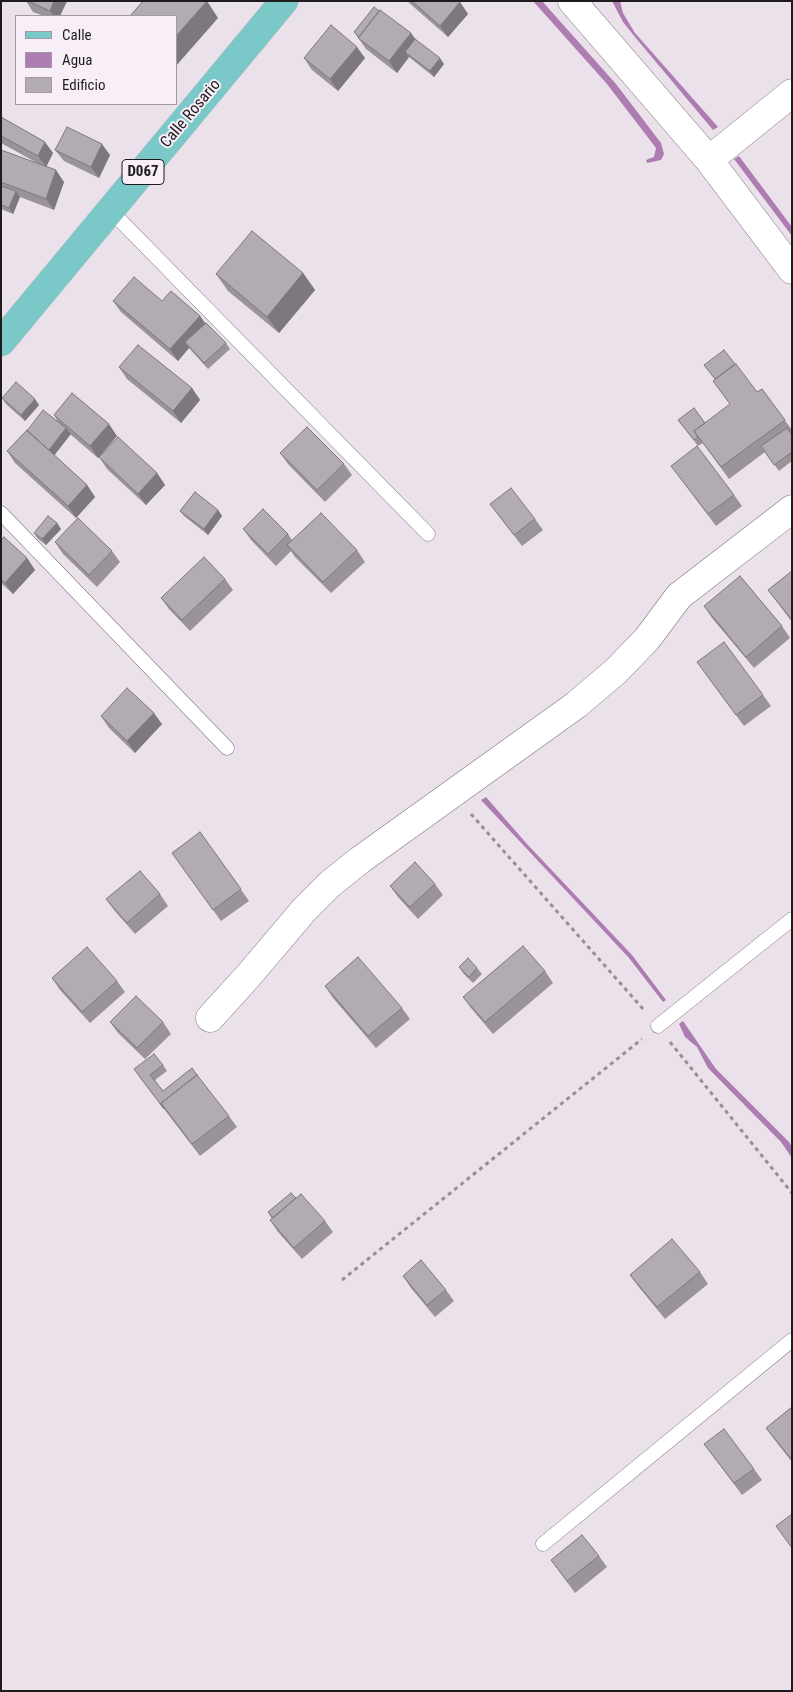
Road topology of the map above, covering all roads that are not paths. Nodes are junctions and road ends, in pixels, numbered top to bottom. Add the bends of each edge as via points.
1 (284, 1) edge
2 (572, 1) edge
3 (792, 93) edge
4 (709, 160) junction
5 (111, 211) junction
6 (792, 270) edge
7 (1, 342) edge
8 (792, 509) edge
9 (1, 513) edge
10 (428, 534) dead end
11 (227, 748) dead end
12 (792, 919) edge
13 (210, 1018) dead end
14 (658, 1026) road end
15 (792, 1340) edge
16 (543, 1544) dead end

1 - 5 main road, Calle Rosario / D067
2 - 4 street
3 - 4 street
4 - 6 street
5 - 7 main road, Calle Rosario / D067
5 - 10 lane
8 - 13 street via 679,596 641,645 576,705 330,884
9 - 11 lane
12 - 14 lane
15 - 16 lane

